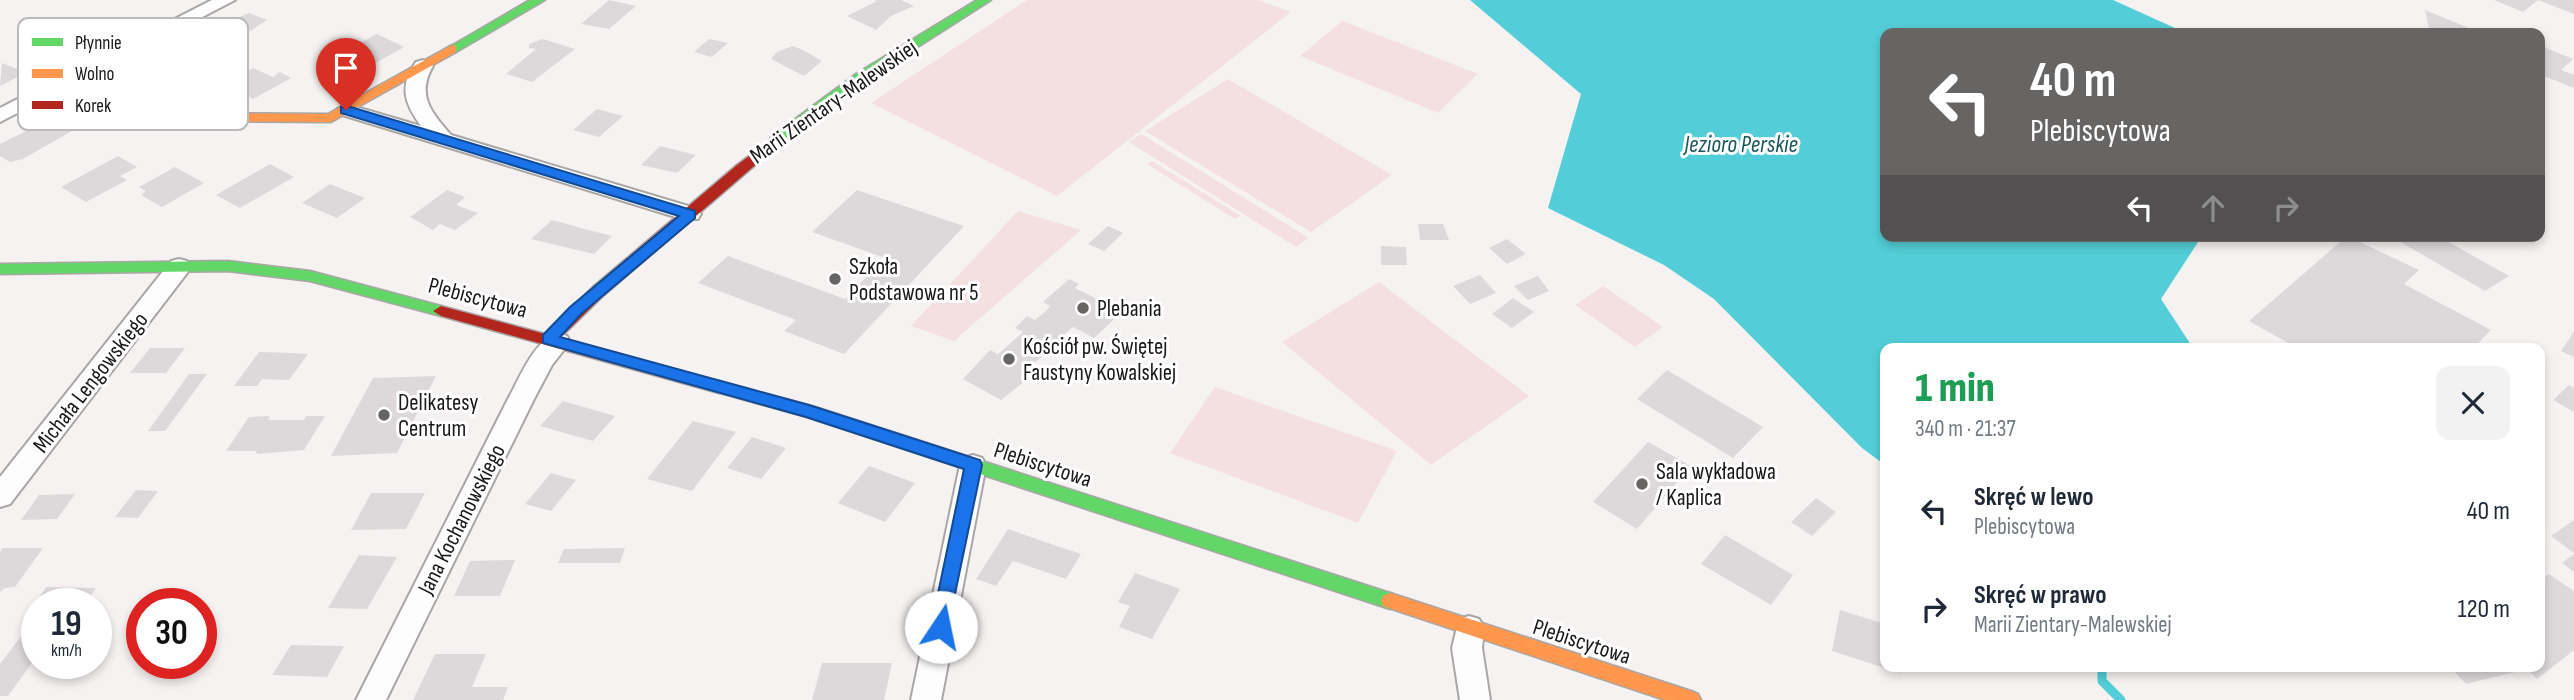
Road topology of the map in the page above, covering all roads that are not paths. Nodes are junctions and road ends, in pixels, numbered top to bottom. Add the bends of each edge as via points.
1 (226, 0) edge
2 (539, 0) edge
3 (985, 0) edge
4 (191, 18) edge
5 (423, 66) junction
6 (18, 107) edge
7 (346, 110) junction
8 (0, 116) edge
9 (248, 117) edge
10 (444, 139) junction
11 (690, 214) junction
12 (179, 267) junction
13 (0, 269) edge
14 (554, 341) junction
15 (974, 465) junction
16 (0, 496) edge
17 (1469, 628) junction
18 (371, 700) edge
19 (926, 700) edge
20 (1475, 700) edge
21 (1691, 700) edge

1 - 4 street
2 - 5 street
3 - 11 street, Marii Zientary-Malewskiej via 861,77 743,164
5 - 7 street
5 - 10 street via 414,78 414,95 424,117
6 - 8 street
7 - 9 street via 331,118
7 - 10 street
10 - 11 street
11 - 14 street, Marii Zientary-Malewskiej via 575,311
12 - 13 street, Plebiscytowa
12 - 14 street, Plebiscytowa via 268,269 310,276
12 - 16 street, Michała Lengowskiego
14 - 15 street, Plebiscytowa via 809,411
14 - 18 street, Jana Kochanowskiego
15 - 17 street, Plebiscytowa
15 - 19 street
17 - 20 street via 1467,648
17 - 21 street, Plebiscytowa

